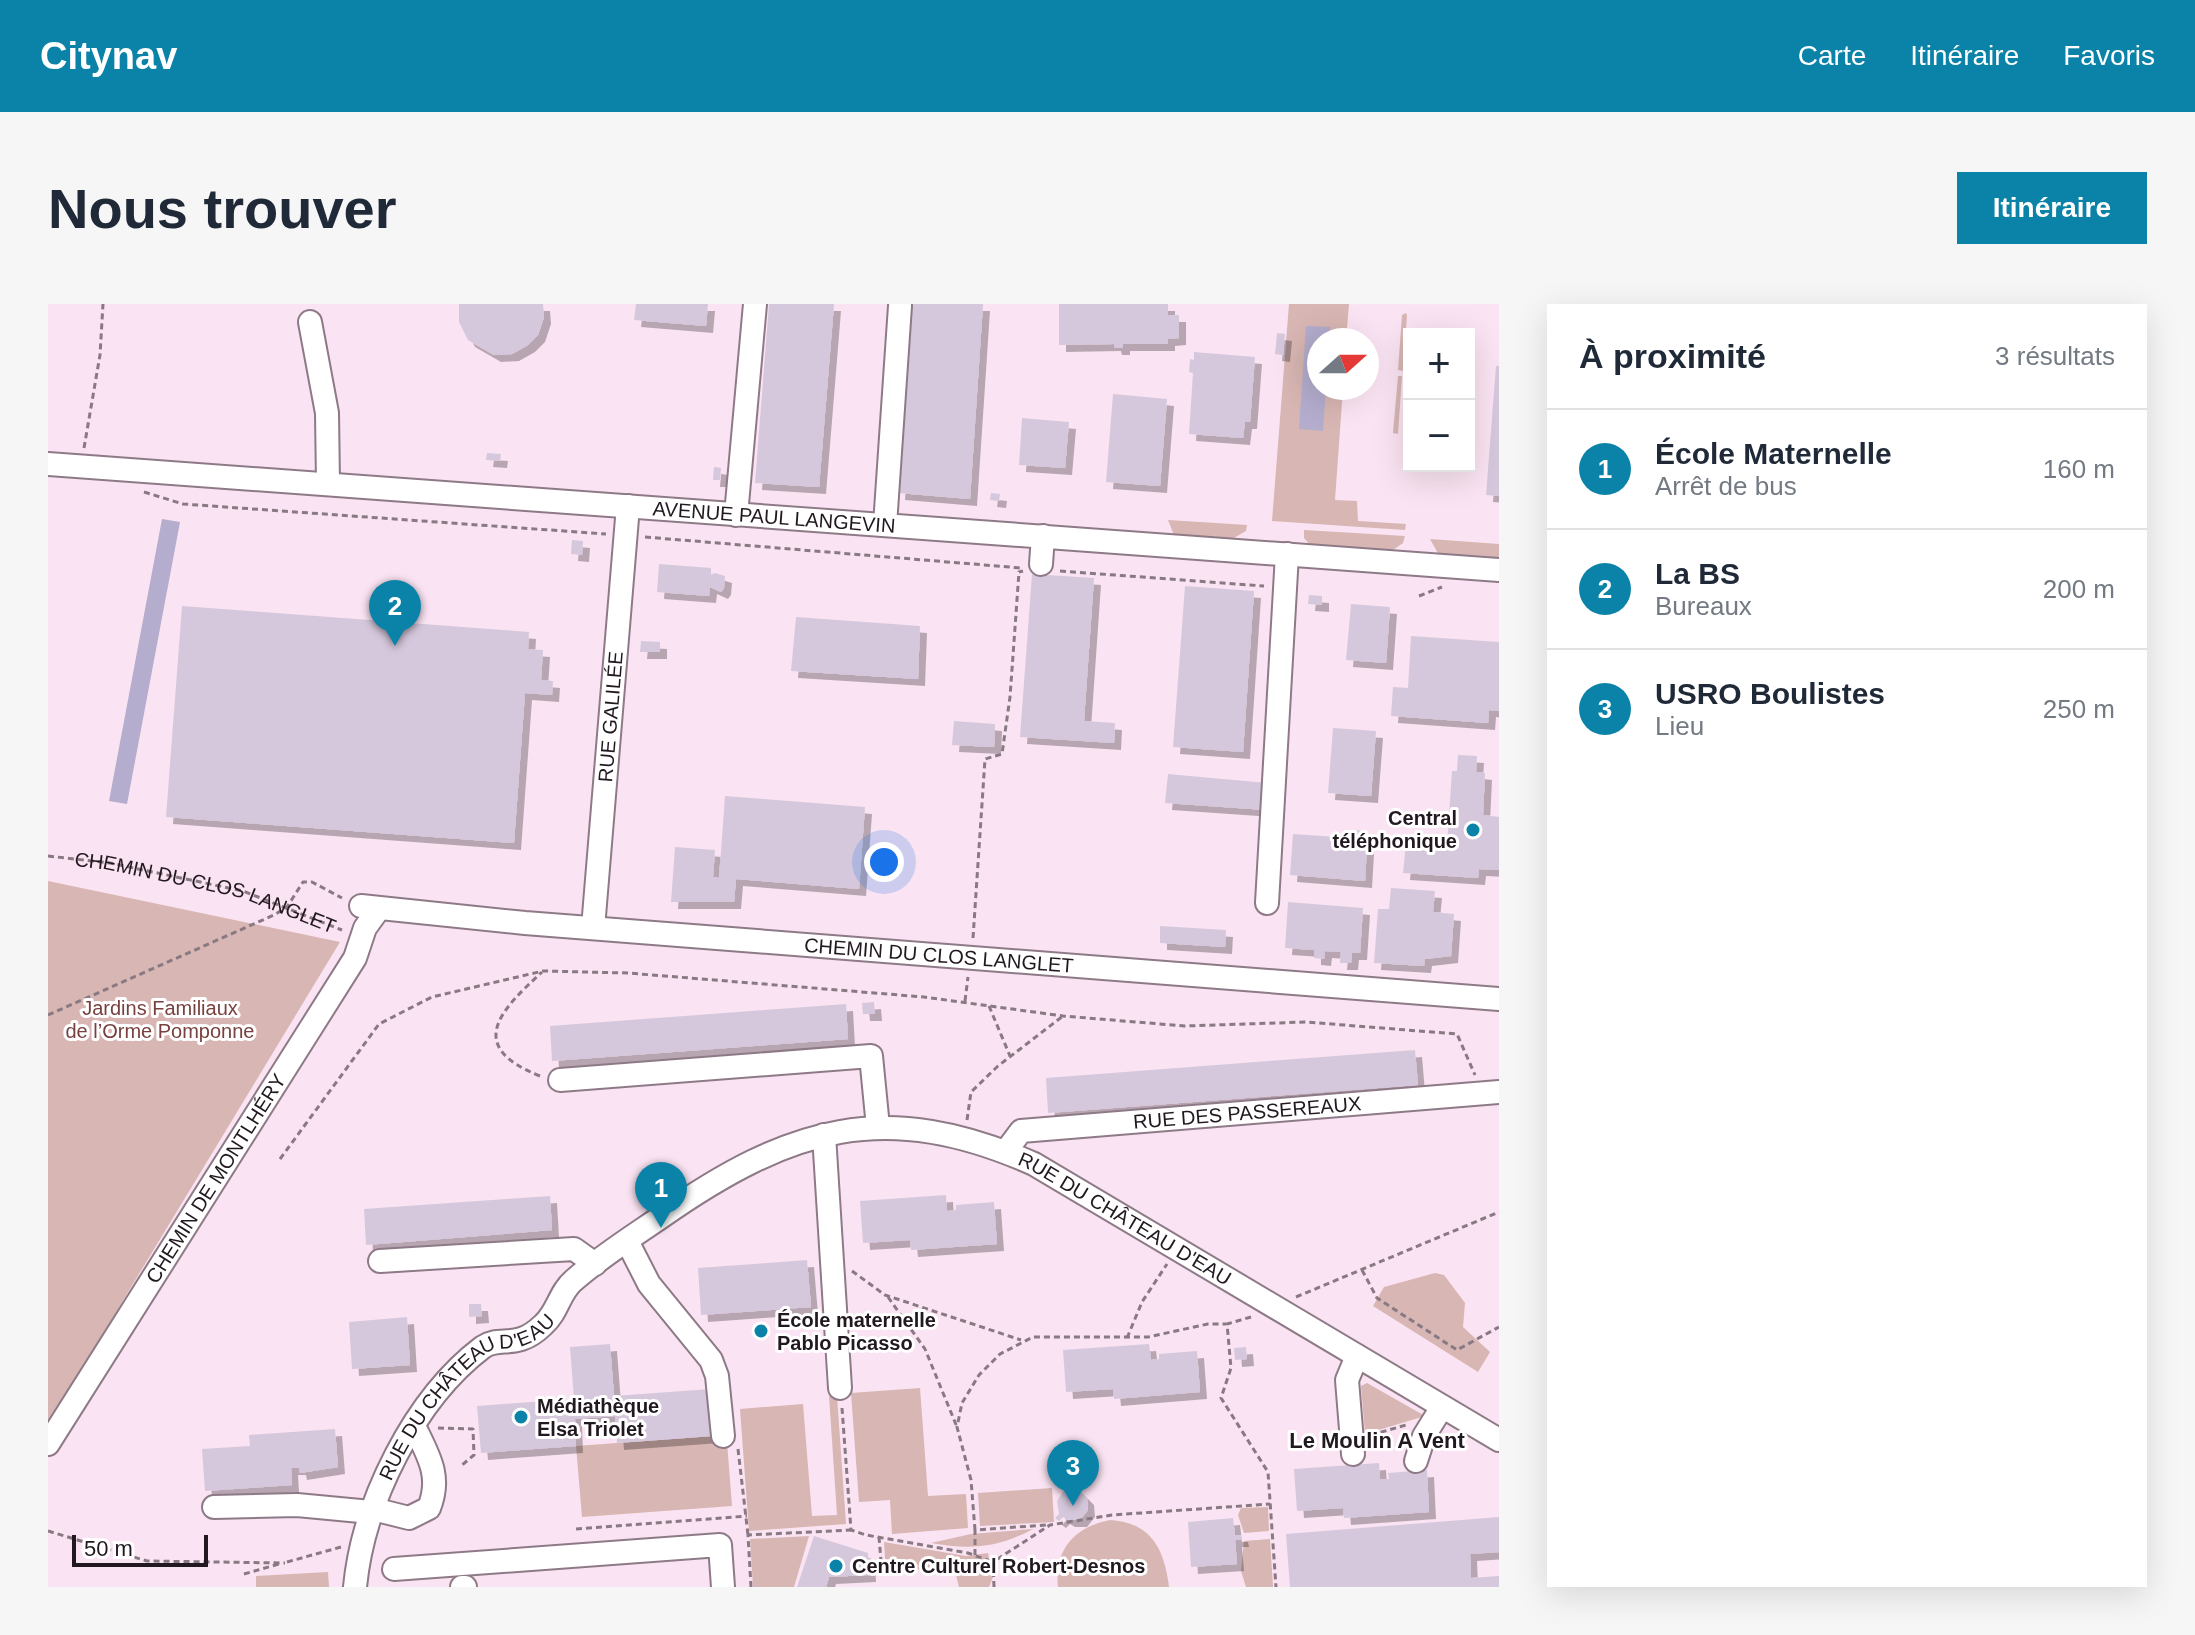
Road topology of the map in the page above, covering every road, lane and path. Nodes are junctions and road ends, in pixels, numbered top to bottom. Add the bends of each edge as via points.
1 (103, 304) edge
2 (755, 304) edge
3 (900, 306) dead end
4 (310, 322) dead end
5 (48, 464) edge
6 (83, 467) junction
7 (328, 483) junction
8 (139, 490) dead end
9 (628, 506) junction
10 (736, 515) junction
11 (885, 525) junction
12 (625, 536) junction
13 (1043, 536) junction
14 (1287, 554) junction
15 (1043, 568) junction
16 (1499, 570) edge
17 (1283, 587) junction
18 (48, 856) edge
19 (1267, 903) dead end
20 (287, 907) junction
21 (370, 908) junction
22 (593, 928) junction
23 (360, 938) junction
24 (972, 957) junction
25 (543, 971) junction
26 (1499, 999) edge
27 (964, 1003) junction
28 (989, 1006) junction
29 (48, 1015) edge
30 (1063, 1016) junction
31 (1010, 1056) junction
32 (560, 1080) joint
33 (1491, 1093) edge
34 (878, 1127) junction
35 (824, 1135) junction
36 (965, 1139) junction
37 (1006, 1151) junction
38 (280, 1159) dead end
39 (1499, 1212) edge
40 (627, 1241) junction
41 (1179, 1247) junction
42 (380, 1261) dead end
43 (832, 1263) junction
44 (595, 1264) junction
45 (1362, 1270) junction
46 (885, 1295) junction
47 (1280, 1311) junction
48 (1227, 1324) junction
49 (1499, 1327) edge
50 (1127, 1338) junction
51 (1021, 1340) junction
52 (1357, 1356) junction
53 (840, 1388) joint
54 (1440, 1411) junction
55 (414, 1426) junction
56 (957, 1427) junction
57 (1499, 1440) edge
58 (731, 1442) joint
59 (48, 1444) edge
60 (1353, 1448) joint
61 (1416, 1461) dead end
62 (462, 1465) dead end
63 (1270, 1504) junction
64 (214, 1507) dead end
65 (372, 1511) junction
66 (747, 1516) junction
67 (1050, 1525) junction
68 (576, 1529) dead end
69 (851, 1530) junction
70 (975, 1530) junction
71 (48, 1531) edge
72 (748, 1535) junction
73 (879, 1537) junction
74 (360, 1547) junction
75 (975, 1555) junction
76 (993, 1562) junction
77 (285, 1563) junction
78 (394, 1569) dead end
79 (882, 1573) dead end
80 (244, 1574) dead end
81 (355, 1587) edge
82 (723, 1587) edge
83 (751, 1587) edge
84 (994, 1587) edge
85 (1276, 1587) edge

1 - 6 path
2 - 10 street
3 - 11 street
4 - 7 street via 327,413
5 - 6 street, AVENUE PAUL LANGEVIN
6 - 7 street, AVENUE PAUL LANGEVIN
7 - 9 street, AVENUE PAUL LANGEVIN
8 - 12 path via 183,504
9 - 10 street, AVENUE PAUL LANGEVIN
9 - 12 street, RUE GALILÉE
10 - 11 street, AVENUE PAUL LANGEVIN
11 - 13 street, AVENUE PAUL LANGEVIN
12 - 15 path
12 - 22 street, RUE GALILÉE
13 - 14 street, AVENUE PAUL LANGEVIN
13 - 15 street
14 - 16 street, AVENUE PAUL LANGEVIN
14 - 17 street
15 - 17 path
15 - 24 path via 1019,572 1002,754 985,759
17 - 19 street
18 - 20 path, CHEMIN DU CLOS LANGLET via 110,863 243,891
20 - 21 path via 303,882 312,882
20 - 23 path, CHEMIN DU CLOS LANGLET
20 - 29 path
21 - 22 street, CHEMIN DU CLOS LANGLET
21 - 23 street, CHEMIN DE MONTLHÉRY
22 - 24 street, CHEMIN DU CLOS LANGLET
23 - 59 street, CHEMIN DE MONTLHÉRY via 355,958
24 - 26 street, CHEMIN DU CLOS LANGLET
24 - 27 path
25 - 27 path via 628,973
25 - 32 path via 500,1015 495,1029 509,1057 527,1071
25 - 38 path via 432,997 379,1024
27 - 28 path
28 - 30 path
28 - 31 path
30 - 31 path
30 - 33 path via 1185,1026 1306,1022 1457,1034
31 - 36 path via 971,1092
32 - 34 street via 871,1056
33 - 37 street, RUE DES PASSEREAUX via 1021,1131
34 - 35 street, RUE DU CHÂTEAU D'EAU
34 - 36 street, RUE DU CHÂTEAU D'EAU
35 - 40 street, RUE DU CHÂTEAU D'EAU via 754,1158
35 - 43 street
36 - 37 street, RUE DU CHÂTEAU D'EAU
37 - 41 street, RUE DU CHÂTEAU D'EAU
39 - 45 path
40 - 44 street, RUE DU CHÂTEAU D'EAU
40 - 58 street via 649,1284 711,1360
41 - 47 street, RUE DU CHÂTEAU D'EAU
41 - 50 path via 1142,1302
42 - 44 street via 574,1249
43 - 46 path via 841,1263
43 - 53 street
44 - 55 street, RUE DU CHÂTEAU D'EAU via 572,1281 553,1315 527,1338 483,1347
45 - 47 path via 1287,1301
45 - 49 path via 1377,1298 1457,1350
46 - 51 path
46 - 56 path via 925,1349
47 - 48 path via 1276,1317 1268,1312
47 - 52 street, RUE DU CHÂTEAU D'EAU
48 - 50 path
48 - 63 path via 1231,1368 1221,1398 1268,1472
50 - 51 path
51 - 56 path via 979,1375 962,1403
52 - 54 street, RUE DU CHÂTEAU D'EAU
52 - 60 street via 1347,1380
53 - 69 path
54 - 57 street, RUE DU CHÂTEAU D'EAU
54 - 60 path
54 - 61 street
55 - 62 path via 473,1429 474,1455
55 - 65 street, RUE DU CHÂTEAU D'EAU
55 - 65 street via 435,1467 429,1508 409,1518
56 - 70 path via 971,1480
58 - 66 path
63 - 67 path via 1112,1515
63 - 85 path
64 - 65 street via 297,1505
65 - 74 street, RUE DU CHÂTEAU D'EAU
66 - 68 path
66 - 72 path
67 - 70 path
67 - 76 path
69 - 72 path
69 - 73 path
70 - 75 path
71 - 77 path via 147,1561
72 - 83 path
73 - 75 path
73 - 79 path
74 - 77 path
74 - 81 street, RUE DU CHÂTEAU D'EAU
75 - 76 path
76 - 84 path
77 - 80 path
78 - 82 street via 720,1545

